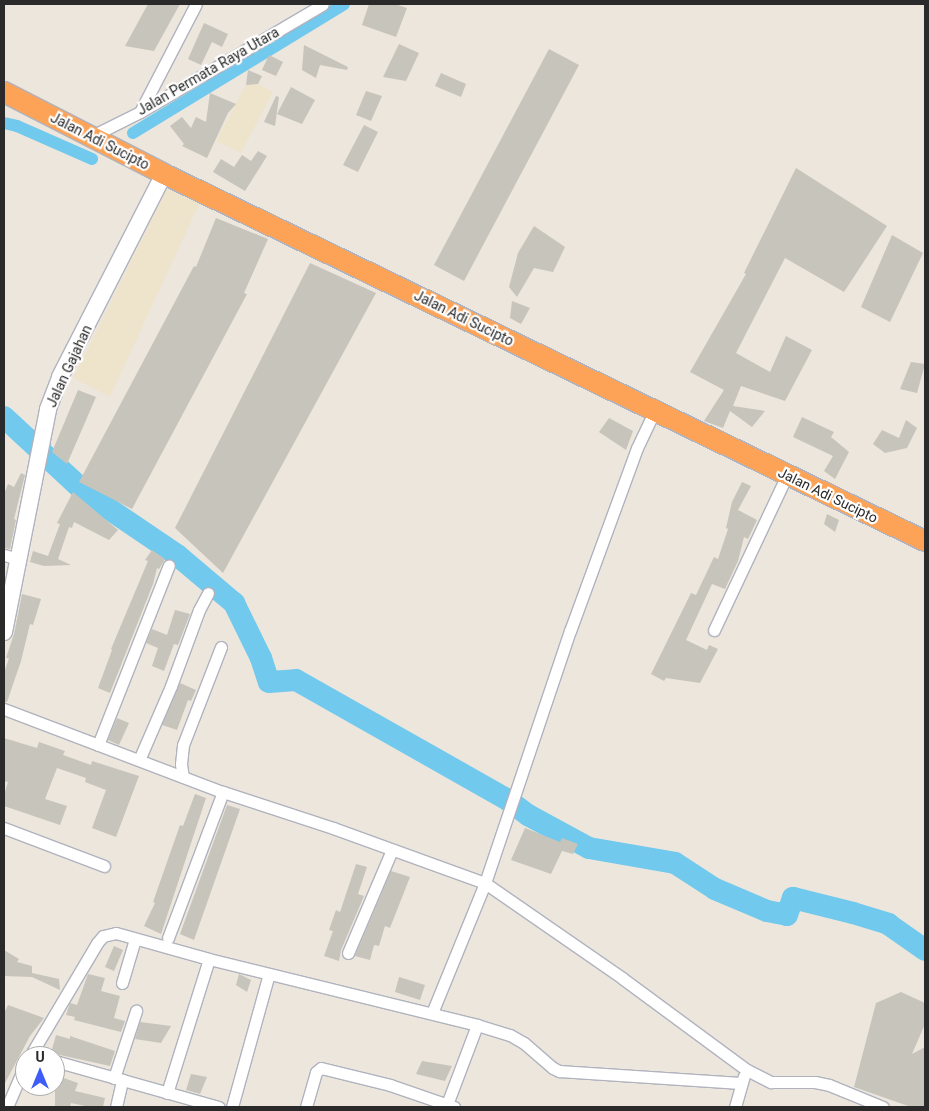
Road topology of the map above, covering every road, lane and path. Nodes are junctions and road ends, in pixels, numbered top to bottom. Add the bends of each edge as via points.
1 (196, 4) edge
2 (322, 4) edge
3 (4, 92) edge
4 (140, 112) junction
5 (92, 136) junction
6 (164, 174) junction
7 (655, 410) junction
8 (787, 475) junction
9 (925, 542) edge
10 (11, 557) edge
11 (169, 565) dead end
12 (208, 593) dead end
13 (714, 630) dead end
14 (4, 632) edge
15 (221, 647) dead end
16 (4, 709) edge
17 (98, 745) junction
18 (139, 760) junction
19 (183, 777) junction
20 (223, 792) junction
21 (4, 828) edge
22 (392, 850) junction
23 (104, 866) dead end
24 (485, 883) junction
25 (168, 938) dead end
26 (136, 939) junction
27 (348, 953) dead end
28 (209, 959) junction
29 (269, 974) junction
30 (122, 983) dead end
31 (136, 1011) dead end
32 (432, 1013) junction
33 (477, 1025) junction
34 (38, 1046) edge
35 (65, 1064) edge
36 (747, 1070) junction
37 (118, 1079) junction
38 (741, 1083) junction
39 (15, 1088) edge
40 (167, 1092) junction
41 (861, 1103) edge
42 (449, 1106) edge
43 (7, 1107) edge
44 (116, 1107) edge
45 (219, 1107) edge
46 (232, 1107) edge
47 (306, 1107) edge
48 (735, 1107) edge
49 (883, 1107) edge

1 - 4 street
2 - 4 street, Jalan Permata Raya Utara
3 - 5 highway, Jalan Adi Sucipto
4 - 5 street, Jalan Permata Raya Utara
5 - 6 highway, Jalan Adi Sucipto
6 - 7 highway, Jalan Adi Sucipto
6 - 10 street, Jalan Gajahan via 60,377 48,409 38,462
7 - 8 highway, Jalan Adi Sucipto
7 - 24 street via 637,448 570,631
8 - 9 highway, Jalan Adi Sucipto
8 - 13 street
10 - 14 street, Jalan Gajahan
11 - 17 street
12 - 18 street
15 - 19 street via 183,745
16 - 17 street
17 - 18 street
18 - 19 street
19 - 20 street
20 - 22 street
20 - 25 street
21 - 23 street
22 - 24 street
22 - 27 street
24 - 32 street
24 - 36 street
26 - 28 street
26 - 30 street
26 - 34 street via 116,933 103,936
28 - 29 street
28 - 40 street
29 - 32 street
29 - 46 street
31 - 37 street
32 - 33 street
33 - 38 street via 517,1039 559,1071
33 - 42 street
35 - 37 street
36 - 38 street
36 - 41 street via 771,1082 829,1085
37 - 40 street
37 - 44 street
38 - 48 street
39 - 43 street
40 - 45 street
41 - 49 street
42 - 47 street via 368,1079 321,1068 316,1072

